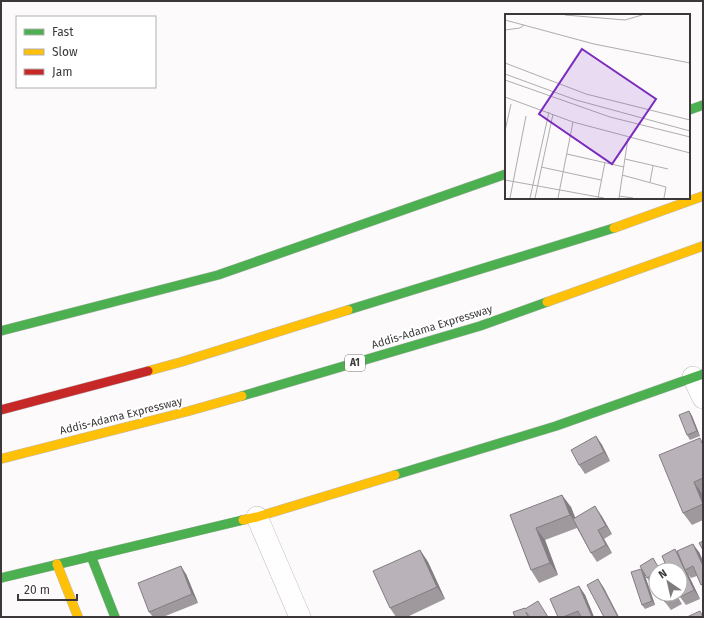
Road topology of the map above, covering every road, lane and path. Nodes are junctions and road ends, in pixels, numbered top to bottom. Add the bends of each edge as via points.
1 (703, 105) edge
2 (690, 110) edge
3 (505, 174) edge
4 (703, 196) edge
5 (703, 246) edge
6 (1, 331) edge
7 (698, 376) edge
8 (703, 398) edge
9 (1, 410) edge
10 (1, 459) edge
11 (257, 517) junction
12 (91, 556) junction
13 (57, 564) junction
14 (1, 578) edge
15 (78, 617) edge
16 (115, 617) edge
17 (300, 617) edge

1 - 2 main road
3 - 6 main road via 218,275
4 - 9 main road via 619,226 181,362
5 - 10 main road, Addis-Adama Expressway / A1 via 480,326 189,411
7 - 8 street
7 - 11 main road via 556,426
11 - 12 main road
11 - 17 street
12 - 13 main road
12 - 16 main road
13 - 14 main road
13 - 15 main road

